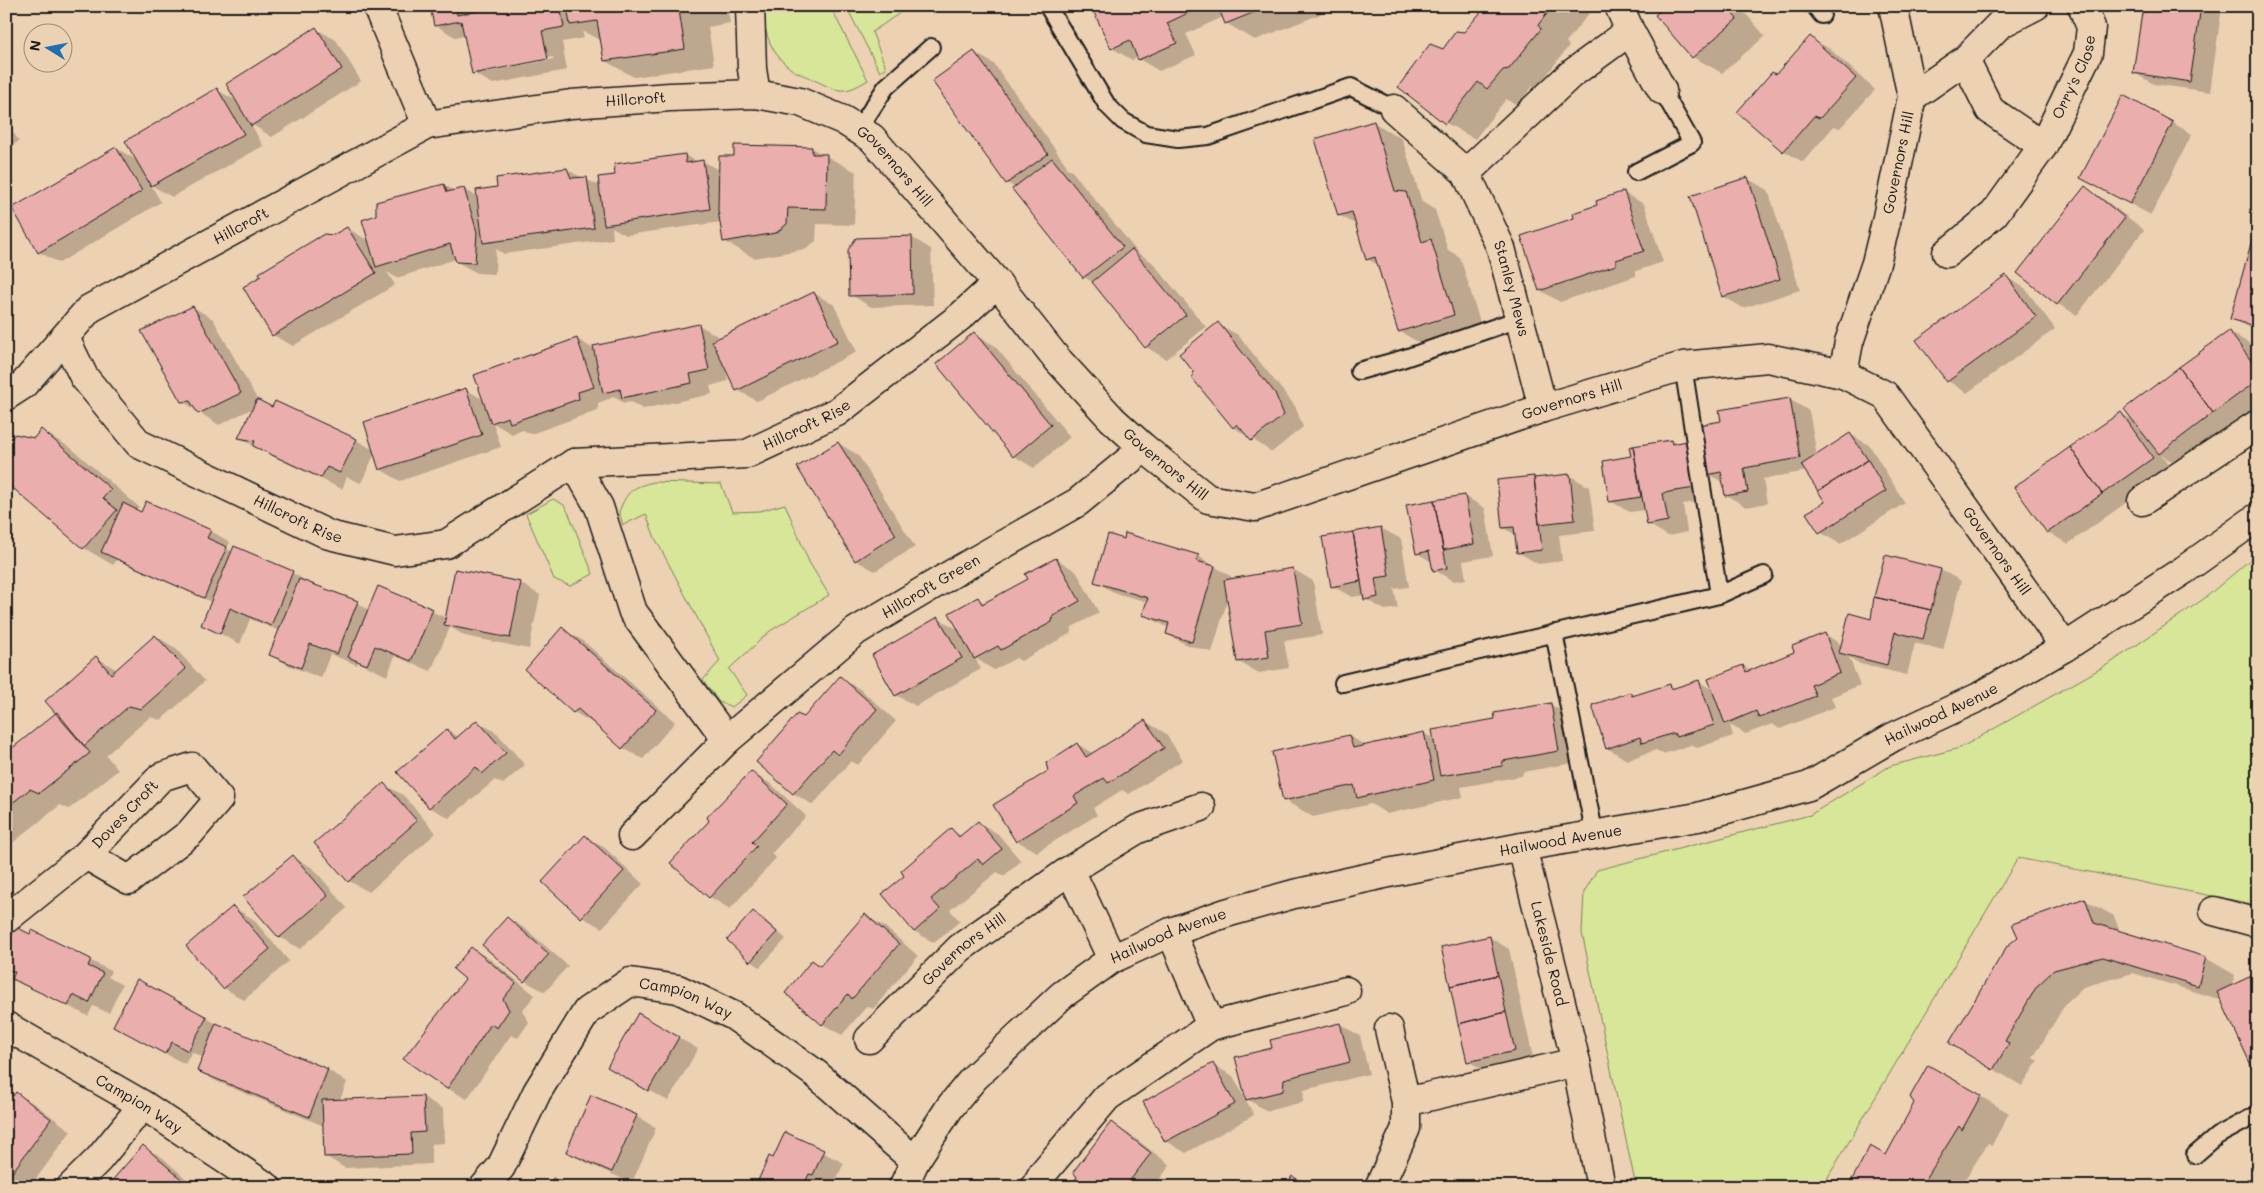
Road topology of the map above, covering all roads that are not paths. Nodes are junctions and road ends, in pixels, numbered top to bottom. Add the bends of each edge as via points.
1 (377, 6) edge
2 (750, 6) edge
3 (1051, 6) edge
4 (1619, 6) edge
5 (1893, 6) edge
6 (2035, 6) edge
7 (2082, 6) edge
8 (1630, 31) junction
9 (931, 47) dead end
10 (1965, 60) junction
11 (1662, 90) joint
12 (756, 94) junction
13 (1912, 97) junction
14 (1394, 108) joint
15 (426, 125) junction
16 (858, 130) junction
17 (2043, 146) junction
18 (1636, 172) dead end
19 (1466, 173) junction
20 (1947, 253) dead end
21 (997, 283) junction
22 (1519, 319) junction
23 (64, 338) junction
24 (1683, 366) junction
25 (1359, 371) dead end
26 (1844, 374) junction
27 (6, 396) edge
28 (1543, 408) junction
29 (2258, 424) edge
30 (1144, 448) junction
31 (574, 463) junction
32 (2142, 501) dead end
33 (2258, 517) edge
34 (1764, 575) dead end
35 (1719, 595) junction
36 (1554, 633) junction
37 (2065, 647) junction
38 (1343, 683) dead end
39 (727, 740) junction
40 (1201, 807) dead end
41 (632, 836) dead end
42 (1595, 836) junction
43 (1522, 847) junction
44 (86, 855) junction
45 (1070, 870) junction
46 (2214, 911) dead end
47 (6, 919) edge
48 (2258, 923) edge
49 (1171, 932) junction
50 (1112, 960) junction
51 (1346, 991) dead end
52 (6, 1026) edge
53 (1210, 1026) junction
54 (1389, 1029) dead end
55 (869, 1039) dead end
56 (1576, 1062) junction
57 (1406, 1102) junction
58 (143, 1105) junction
59 (2258, 1114) edge
60 (2195, 1155) dead end
61 (915, 1161) junction
62 (71, 1187) edge
63 (267, 1187) edge
64 (484, 1187) edge
65 (903, 1187) edge
66 (1035, 1187) edge
67 (1379, 1187) edge
68 (1601, 1187) edge

1 - 15 street
2 - 12 street
3 - 14 lane via 1050,10 1107,105 1123,121 1146,134 1178,139 1208,136 1351,87
4 - 8 street
5 - 13 street, Governors Hill
6 - 10 street via 2000,24
7 - 17 street, Orry's Close via 2091,27 2088,53
8 - 11 street
8 - 19 street via 1570,75
9 - 16 lane via 886,87
10 - 13 street
10 - 17 street via 1990,110
11 - 18 lane via 1692,143
12 - 15 street, Hillcroft via 571,104
12 - 16 street, Governors Hill via 800,102
13 - 26 street, Governors Hill via 1876,263 1849,342
14 - 19 street, Stanley Mews
15 - 23 street, Hillcroft via 89,309
16 - 21 street, Governors Hill via 872,138
17 - 20 street, Orry's Close via 1994,214
19 - 22 street, Stanley Mews via 1501,248
21 - 30 street, Governors Hill via 1058,359 1112,419
21 - 31 street, Hillcroft Rise via 961,316 837,412 747,454
22 - 25 lane
22 - 28 street, Stanley Mews
23 - 27 street, Hillcroft via 23,385
23 - 31 street, Hillcroft Rise via 84,377 139,444 320,531 395,551 446,544
24 - 26 street, Governors Hill via 1768,358
24 - 28 street, Governors Hill
24 - 35 lane
26 - 37 street, Governors Hill via 1885,395
28 - 30 street, Governors Hill via 1255,507 1208,498
29 - 32 street
30 - 39 street, Hillcroft Green via 1078,502 856,632
31 - 39 street via 600,507 633,612
33 - 37 street, Hailwood Avenue via 2184,570
34 - 35 lane
35 - 36 lane
36 - 38 lane
36 - 42 lane
37 - 42 street, Hailwood Avenue via 1979,697 1893,737 1809,786 1698,817
39 - 41 street, Hillcroft Green
40 - 45 street, Governors Hill via 1138,829
42 - 43 street, Hailwood Avenue
43 - 49 street, Hailwood Avenue via 1294,894
43 - 56 street, Lakeside Road
44 - 44 street, Doves Croft via 161,777 192,767 219,799 190,833 130,880
44 - 47 street, Doves Croft
45 - 50 street
45 - 55 street, Governors Hill via 960,948
46 - 48 street
49 - 50 street, Hailwood Avenue
49 - 53 street
50 - 61 street, Hailwood Avenue via 1062,995 974,1078 950,1107
51 - 53 street
52 - 58 street, Campion Way
53 - 66 street via 1107,1097
54 - 57 street
56 - 57 street
56 - 68 street, Lakeside Road
57 - 67 street via 1406,1128
58 - 62 street via 100,1159
58 - 63 street, Campion Way
59 - 60 lane via 2218,1136
61 - 64 street, Campion Way via 816,1074 734,1016 678,989 630,982 587,1011 537,1092 501,1167
61 - 65 street, Hailwood Avenue

